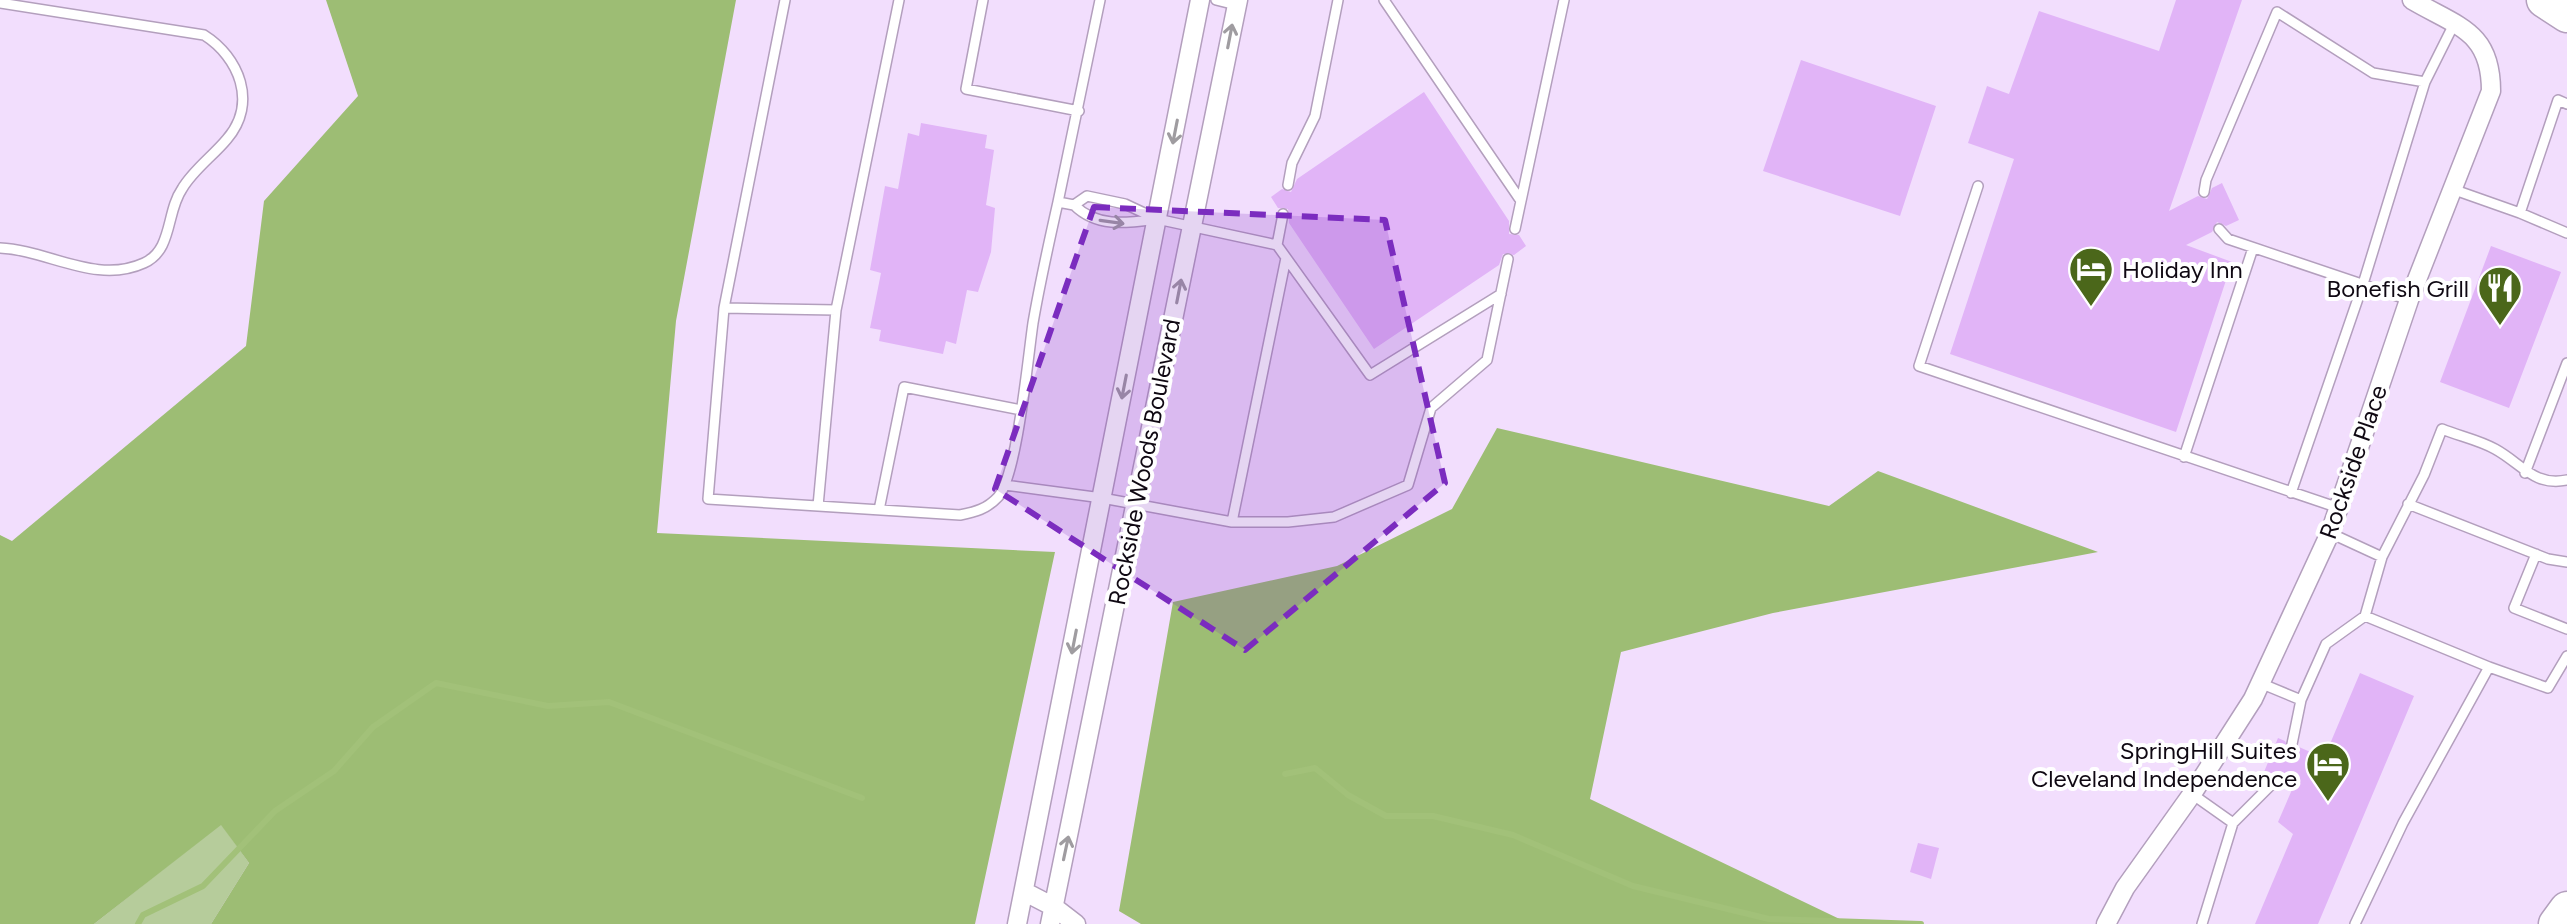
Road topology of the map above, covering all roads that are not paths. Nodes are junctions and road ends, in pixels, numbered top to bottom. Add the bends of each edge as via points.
1 (785, 0) edge
2 (899, 0) edge
3 (983, 0) edge
4 (1100, 0) edge
5 (1200, 0) edge
6 (1216, 0) edge
7 (1338, 0) edge
8 (1384, 0) edge
9 (1564, 0) edge
10 (2412, 0) edge
11 (2544, 0) edge
12 (1237, 2) edge
13 (0, 3) edge
14 (2567, 15) edge
15 (2454, 24) junction
16 (2425, 82) junction
17 (2567, 104) edge
18 (1079, 111) junction
19 (1288, 185) dead end
20 (1978, 186) dead end
21 (2452, 189) junction
22 (2204, 192) dead end
23 (1521, 201) junction
24 (1058, 202) junction
25 (1074, 205) junction
26 (2520, 213) junction
27 (1283, 214) dead end
28 (1157, 219) junction
29 (1191, 228) junction
30 (1515, 229) dead end
31 (2219, 229) dead end
32 (2567, 233) edge
33 (1277, 245) junction
34 (0, 248) edge
35 (2253, 248) junction
36 (1286, 258) junction
37 (1508, 259) dead end
38 (2363, 284) junction
39 (1501, 294) junction
40 (2409, 300) junction
41 (724, 308) junction
42 (836, 310) junction
43 (2567, 363) edge
44 (1021, 410) junction
45 (2184, 457) junction
46 (2525, 473) junction
47 (2567, 480) edge
48 (1005, 485) junction
49 (2291, 493) junction
50 (1102, 498) junction
51 (1136, 504) junction
52 (2408, 504) junction
53 (818, 506) junction
54 (2339, 508) junction
55 (879, 510) junction
56 (1232, 522) junction
57 (2330, 533) junction
58 (2536, 554) junction
59 (2382, 557) junction
60 (2567, 562) edge
61 (2365, 616) junction
62 (2567, 629) edge
63 (2567, 656) edge
64 (2489, 667) junction
65 (2260, 683) junction
66 (2301, 700) junction
67 (2292, 744) dead end
68 (2278, 778) dead end
69 (2192, 794) junction
70 (2233, 823) junction
71 (1025, 892) junction
72 (2567, 909) edge
73 (1052, 915) edge
74 (1017, 924) edge
75 (1076, 924) edge
76 (2106, 924) edge
77 (2202, 924) edge
78 (2355, 924) edge
79 (2556, 924) edge

1 - 41 lane
2 - 42 lane
3 - 18 lane via 966,89
4 - 18 lane
5 -> 28 street, Rockside Woods Boulevard
6 - 12 lane
7 - 19 lane via 1315,116 1292,163
8 - 23 lane
9 - 23 lane
10 - 15 street, Rockside Place
11 - 14 highway
29 -> 12 street, Rockside Woods Boulevard
13 - 34 lane via 204,35 238,68 243,88 236,125 182,188 162,248 146,263 115,271 91,269
15 - 16 lane
15 - 21 street, Rockside Place via 2478,38 2491,65 2491,91
16 - 22 lane via 2373,73 2277,12
16 - 38 lane
17 - 26 lane via 2558,100
18 - 24 lane
20 - 45 lane via 1919,366
21 - 26 lane
21 - 40 street, Rockside Place
23 - 30 lane
24 - 25 lane
24 - 44 lane
25 -> 28 lane via 1086,217 1121,224
25 - 28 lane via 1087,196 1125,204
26 - 32 lane
27 - 33 lane
28 - 29 lane
28 -> 50 street, Rockside Woods Boulevard
29 - 33 lane
51 -> 29 street, Rockside Woods Boulevard
31 - 35 lane via 2228,239
33 - 36 lane
35 - 38 lane
35 - 45 lane
36 - 39 lane via 1370,375
36 - 56 lane
37 - 39 lane
38 - 40 lane
38 - 49 lane
39 - 56 lane via 1487,360 1431,408 1408,485 1334,517
40 - 54 street, Rockside Place
41 - 42 lane
41 - 53 lane via 708,499
42 - 53 lane
43 - 46 lane
44 - 48 lane
44 - 55 lane via 904,387
45 - 49 lane
46 - 47 lane via 2553,483
46 - 52 lane via 2496,449 2442,429
48 - 50 lane
48 - 55 lane via 982,511
49 - 54 lane
50 - 51 lane
50 -> 71 street, Rockside Woods Boulevard
51 - 56 lane
73 -> 51 street, Rockside Woods Boulevard
52 - 58 lane
52 - 59 lane
53 - 55 lane
54 - 57 street, Rockside Place
57 - 59 lane
57 - 65 street, Rockside Place
58 - 60 lane
58 - 62 lane via 2514,608
59 - 61 lane
61 - 64 lane
61 - 66 lane via 2326,644
63 - 64 lane via 2548,688
64 - 78 lane via 2403,823
65 - 66 lane
65 - 69 street, Rockside Place
66 - 67 lane
68 - 70 lane
69 - 70 lane
69 - 76 street, Rockside Place via 2125,888
70 - 77 lane
71 - 73 street
71 - 74 street, Rockside Woods Boulevard
72 - 79 highway
73 - 75 street

